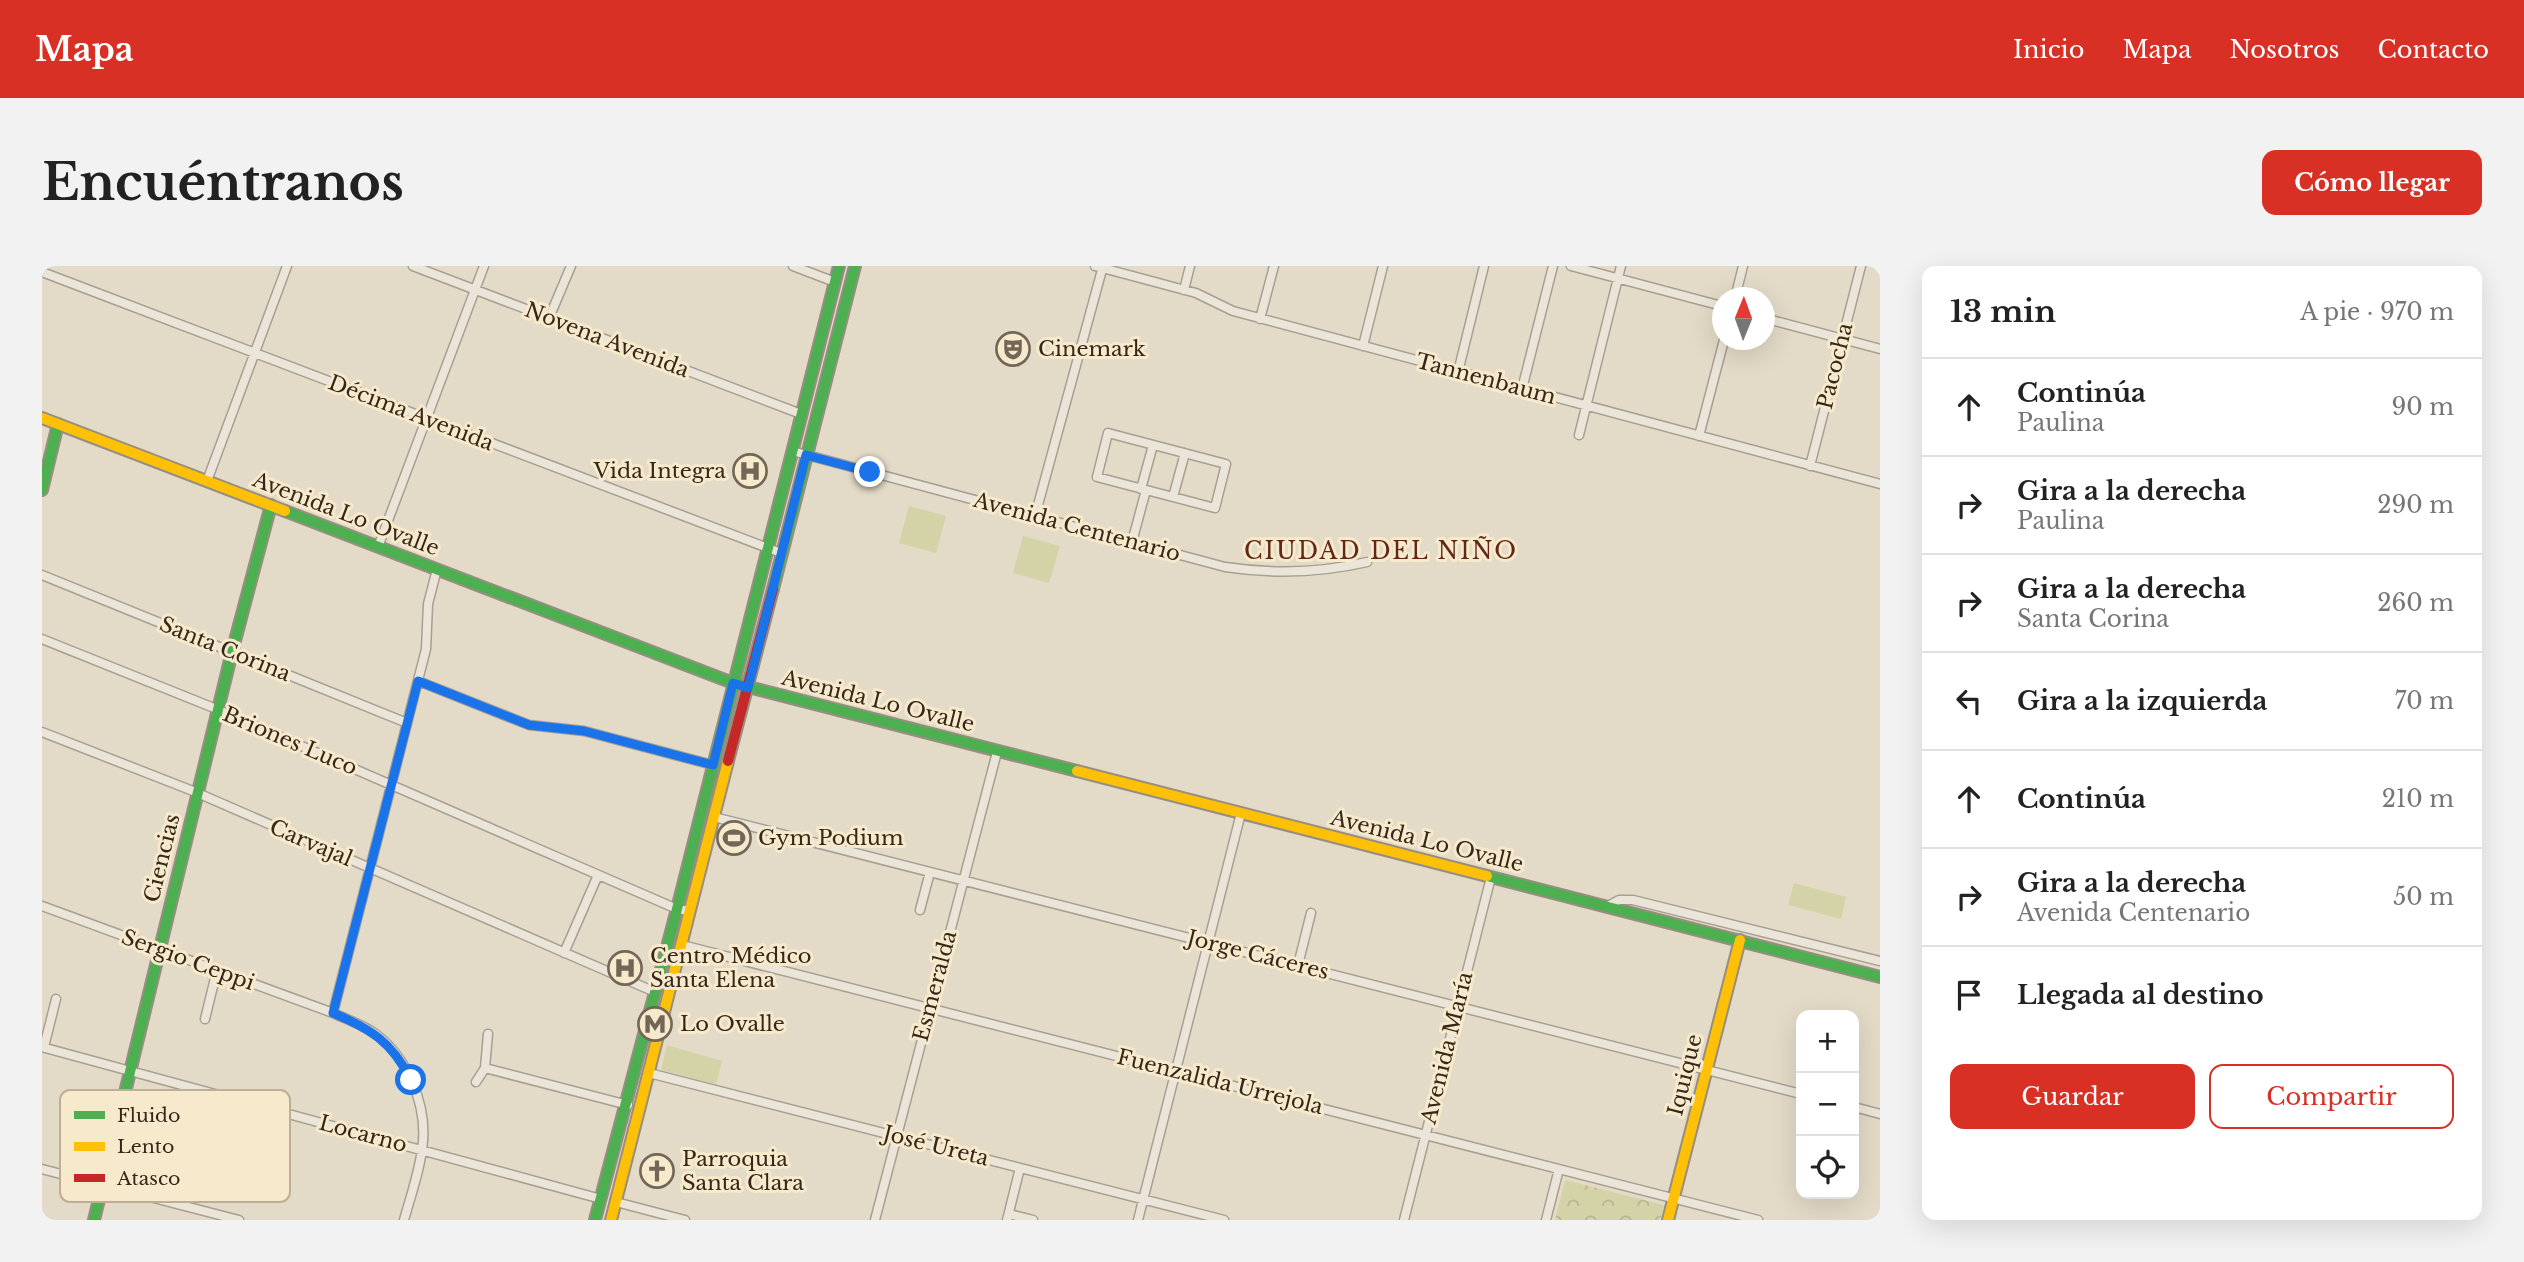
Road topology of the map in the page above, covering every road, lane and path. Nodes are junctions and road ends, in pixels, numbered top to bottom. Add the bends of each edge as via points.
1 (287, 266) edge
2 (413, 266) edge
3 (484, 266) edge
4 (571, 266) edge
5 (793, 266) edge
6 (839, 266) edge
7 (855, 266) edge
8 (1190, 266) edge
9 (1274, 266) edge
10 (1384, 266) edge
11 (1485, 266) edge
12 (1553, 266) edge
13 (1571, 266) edge
14 (1621, 266) edge
15 (1743, 266) edge
16 (1861, 266) edge
17 (1100, 267) edge
18 (42, 272) edge
19 (1618, 278) junction
20 (835, 282) junction
21 (1738, 287) edge
22 (475, 290) junction
23 (1184, 290) junction
24 (1712, 303) edge
25 (550, 318) junction
26 (1260, 319) junction
27 (1775, 321) edge
28 (1842, 338) junction
29 (1363, 346) junction
30 (1880, 349) edge
31 (1721, 350) edge
32 (253, 353) junction
33 (1458, 372) junction
34 (1522, 389) junction
35 (1584, 405) junction
36 (801, 414) junction
37 (42, 418) edge
38 (426, 419) junction
39 (58, 424) junction
40 (1578, 435) dead end
41 (1699, 436) junction
42 (1153, 445) junction
43 (792, 451) junction
44 (1185, 453) junction
45 (806, 455) junction
46 (1810, 466) junction
47 (207, 481) junction
48 (1880, 484) edge
49 (1144, 489) junction
50 (42, 490) edge
51 (1173, 497) junction
52 (271, 505) junction
53 (1035, 516) junction
54 (1132, 542) junction
55 (379, 547) junction
56 (767, 548) junction
57 (781, 553) junction
58 (1367, 562) dead end
59 (437, 569) junction
60 (42, 575) edge
61 (42, 639) edge
62 (232, 652) junction
63 (418, 681) junction
64 (733, 683) junction
65 (748, 688) junction
66 (218, 710) junction
67 (407, 723) junction
68 (42, 732) edge
69 (997, 752) junction
70 (713, 765) junction
71 (391, 785) junction
72 (197, 794) junction
73 (704, 800) junction
74 (1241, 813) junction
75 (715, 817) junction
76 (369, 868) junction
77 (930, 872) junction
78 (598, 875) junction
79 (1491, 877) junction
80 (963, 880) junction
81 (42, 906) edge
82 (1608, 906) junction
83 (677, 909) junction
84 (920, 910) dead end
85 (690, 911) junction
86 (1311, 913) dead end
87 (1740, 940) junction
88 (1210, 943) junction
89 (682, 944) junction
90 (160, 950) junction
91 (564, 953) junction
92 (1880, 961) edge
93 (1298, 965) junction
94 (217, 971) junction
95 (1880, 977) edge
96 (655, 992) junction
97 (56, 999) dead end
98 (1458, 1006) junction
99 (929, 1008) junction
100 (333, 1013) junction
101 (205, 1019) dead end
102 (488, 1034) dead end
103 (43, 1047) edge
104 (485, 1068) junction
105 (1707, 1070) junction
106 (130, 1071) junction
107 (1177, 1071) junction
108 (649, 1073) junction
109 (476, 1082) dead end
110 (126, 1090) edge
111 (201, 1090) edge
112 (1796, 1093) edge
113 (626, 1105) junction
114 (640, 1108) junction
115 (1859, 1108) edge
116 (290, 1114) edge
117 (1880, 1114) edge
118 (1425, 1135) junction
119 (896, 1136) junction
120 (422, 1149) junction
121 (1020, 1168) junction
122 (42, 1169) edge
123 (1559, 1169) junction
124 (60, 1174) edge
125 (1674, 1198) junction
126 (1144, 1199) junction
127 (99, 1202) edge
128 (169, 1202) edge
129 (616, 1202) junction
130 (598, 1209) edge
131 (1008, 1217) edge
132 (94, 1220) edge
133 (239, 1220) edge
134 (404, 1220) edge
135 (611, 1220) edge
136 (685, 1220) edge
137 (875, 1220) edge
138 (1033, 1220) edge
139 (1138, 1220) edge
140 (1223, 1220) edge
141 (1404, 1220) edge
142 (1546, 1220) edge
143 (1668, 1220) edge
144 (1758, 1220) edge

1 - 32 street
2 - 22 street, Novena Avenida
3 - 22 street
4 - 25 street
5 - 20 street
6 - 20 main road
7 - 45 main road
8 - 23 street
9 - 26 street
10 - 29 street
11 - 33 street
12 - 34 street
13 - 19 street
14 - 19 street
15 - 21 street
16 - 28 street, Pacocha
17 - 23 street, Tannenbaum
17 - 53 street
18 - 32 street, Décima Avenida
19 - 24 street
19 - 35 street
20 - 36 main road
22 - 25 street, Novena Avenida
22 - 38 street
23 - 26 street, Tannenbaum
25 - 36 street, Novena Avenida
26 - 29 street, Tannenbaum
27 - 28 street
28 - 30 street
28 - 46 street, Pacocha
29 - 33 street, Tannenbaum
31 - 41 street
32 - 38 street, Décima Avenida
32 - 47 street
33 - 34 street, Tannenbaum
34 - 35 street, Tannenbaum
35 - 40 street
35 - 41 street, Tannenbaum
36 - 43 main road
37 - 39 main road, Avenida Lo Ovalle
38 - 55 street
38 - 56 street, Décima Avenida
39 - 47 main road, Avenida Lo Ovalle
39 - 50 main road
41 - 46 street, Tannenbaum
42 - 44 street
42 - 49 street
42 - 49 street via 1108,433 1097,477
43 - 45 street, Avenida Centenario
43 - 56 main road
44 - 51 street
44 - 51 street via 1226,464 1215,508
45 - 53 street, Avenida Centenario
45 - 57 main road
46 - 48 street, Tannenbaum
47 - 52 main road, Avenida Lo Ovalle
49 - 51 street
49 - 54 street
52 - 55 main road, Avenida Lo Ovalle
52 - 62 main road, Ciencias
53 - 54 street, Avenida Centenario
54 - 58 street, Avenida Centenario via 1249,572 1320,570
55 - 59 main road, Avenida Lo Ovalle
56 - 57 street, Décima Avenida
56 - 64 main road
57 - 65 main road
59 - 63 street
59 - 64 main road, Avenida Lo Ovalle
60 - 62 street, Santa Corina
61 - 66 street, Briones Luco
62 - 66 main road, Ciencias
62 - 67 street, Santa Corina
63 - 67 street
63 - 70 street via 529,725 584,731
64 - 65 main road, Avenida Lo Ovalle
64 - 70 main road
65 - 69 main road, Avenida Lo Ovalle
65 - 75 main road
66 - 71 street, Briones Luco
66 - 72 main road, Ciencias
67 - 71 street
68 - 72 street, Carvajal
69 - 74 main road, Avenida Lo Ovalle
69 - 80 street, Esmeralda
70 - 73 main road
71 - 76 street
71 - 78 street, Briones Luco
72 - 76 street, Carvajal
72 - 90 main road, Ciencias
73 - 75 main road
73 - 83 main road
74 - 79 main road, Avenida Lo Ovalle
74 - 88 street
75 - 77 street, Jorge Cáceres
75 - 85 main road
76 - 91 street, Carvajal
76 - 100 street
77 - 80 street, Jorge Cáceres
77 - 84 street
78 - 83 street, Briones Luco
78 - 91 street
79 - 82 main road, Avenida Lo Ovalle
79 - 98 street, Avenida María
80 - 88 street, Jorge Cáceres
80 - 99 street, Esmeralda
81 - 90 street, Sergio Ceppi
82 - 87 main road, Avenida Lo Ovalle
82 - 92 street, Avenida Lo Ovalle via 1633,900
83 - 85 street, Briones Luco
83 - 96 main road
85 - 89 main road
86 - 93 street
87 - 95 main road, Avenida Lo Ovalle
87 - 105 main road, Iquique
88 - 93 street, Jorge Cáceres
88 - 107 street
89 - 99 street, Fuenzalida Urrejola
89 - 108 main road
90 - 94 street, Sergio Ceppi
90 - 106 main road, Ciencias
91 - 96 street, Carvajal
93 - 98 street, Jorge Cáceres
94 - 100 street, Sergio Ceppi
94 - 101 street
96 - 113 main road
97 - 103 street, Locarno
98 - 105 street, Jorge Cáceres
98 - 118 street, Avenida María
99 - 107 street, Fuenzalida Urrejola
99 - 119 street, Esmeralda
100 - 120 street, Sergio Ceppi via 375,1033 401,1063 422,1113
102 - 104 street
103 - 106 street, Locarno
104 - 109 street
104 - 113 street
105 - 112 street, Jorge Cáceres
105 - 125 main road, Iquique
106 - 110 main road, Ciencias
106 - 111 street, Locarno
107 - 118 street, Fuenzalida Urrejola
107 - 126 street
108 - 114 main road
108 - 119 street, José Ureta
113 - 114 street
113 - 130 main road
114 - 129 main road
115 - 117 street
116 - 120 street, Locarno
118 - 123 street, Fuenzalida Urrejola
118 - 141 street, Avenida María
119 - 121 street, José Ureta
119 - 137 street, Esmeralda
120 - 130 street, Locarno
120 - 134 street, Sergio Ceppi
121 - 126 street, José Ureta
121 - 131 street
122 - 124 street
123 - 125 street, Fuenzalida Urrejola
123 - 142 street
125 - 143 main road, Iquique
125 - 144 street, Fuenzalida Urrejola
126 - 139 street
126 - 140 street, José Ureta
127 - 132 main road, Ciencias
128 - 133 street
129 - 130 main road
129 - 135 main road
129 - 136 street
131 - 138 street

